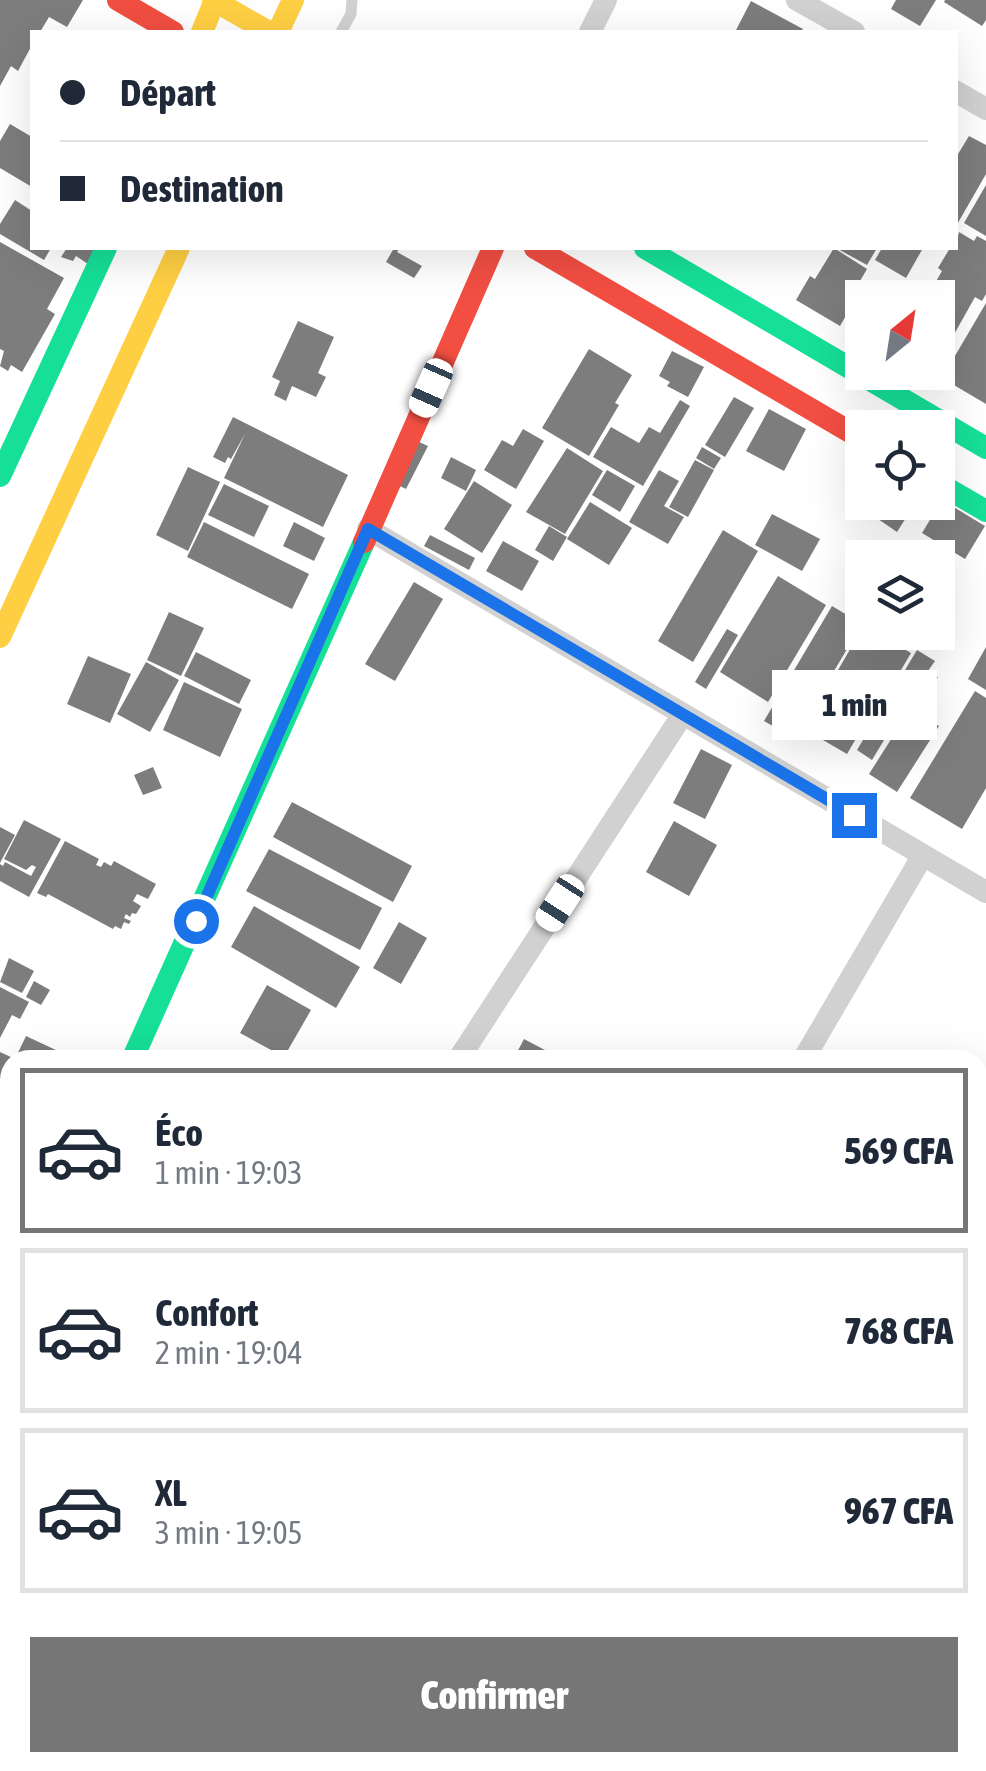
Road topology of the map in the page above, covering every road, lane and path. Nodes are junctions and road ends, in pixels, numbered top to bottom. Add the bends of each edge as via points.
1 (118, 0) edge
2 (214, 0) edge
3 (293, 0) edge
4 (352, 0) edge
5 (606, 0) edge
6 (798, 0) edge
7 (170, 30) edge
8 (203, 30) edge
9 (266, 30) edge
10 (279, 30) edge
11 (342, 30) edge
12 (591, 30) edge
13 (850, 30) edge
14 (958, 93) edge
15 (986, 109) edge
16 (105, 250) edge
17 (178, 250) edge
18 (492, 250) edge
19 (538, 250) edge
20 (648, 250) edge
21 (845, 429) edge
22 (986, 448) edge
23 (0, 476) edge
24 (955, 493) edge
25 (986, 511) edge
26 (368, 529) junction
27 (0, 636) edge
28 (683, 714) junction
29 (923, 855) junction
30 (986, 892) edge
31 (136, 1050) edge
32 (465, 1050) edge
33 (809, 1050) edge

1 - 7 street
2 - 8 street
2 - 9 street
3 - 10 street
4 - 11 lane
5 - 12 street
6 - 13 street
14 - 15 street
16 - 23 street
17 - 27 street
18 - 26 street
19 - 21 street
20 - 22 street
24 - 25 street
26 - 28 street
26 - 31 street
28 - 29 street
28 - 32 street
29 - 30 street
29 - 33 street

